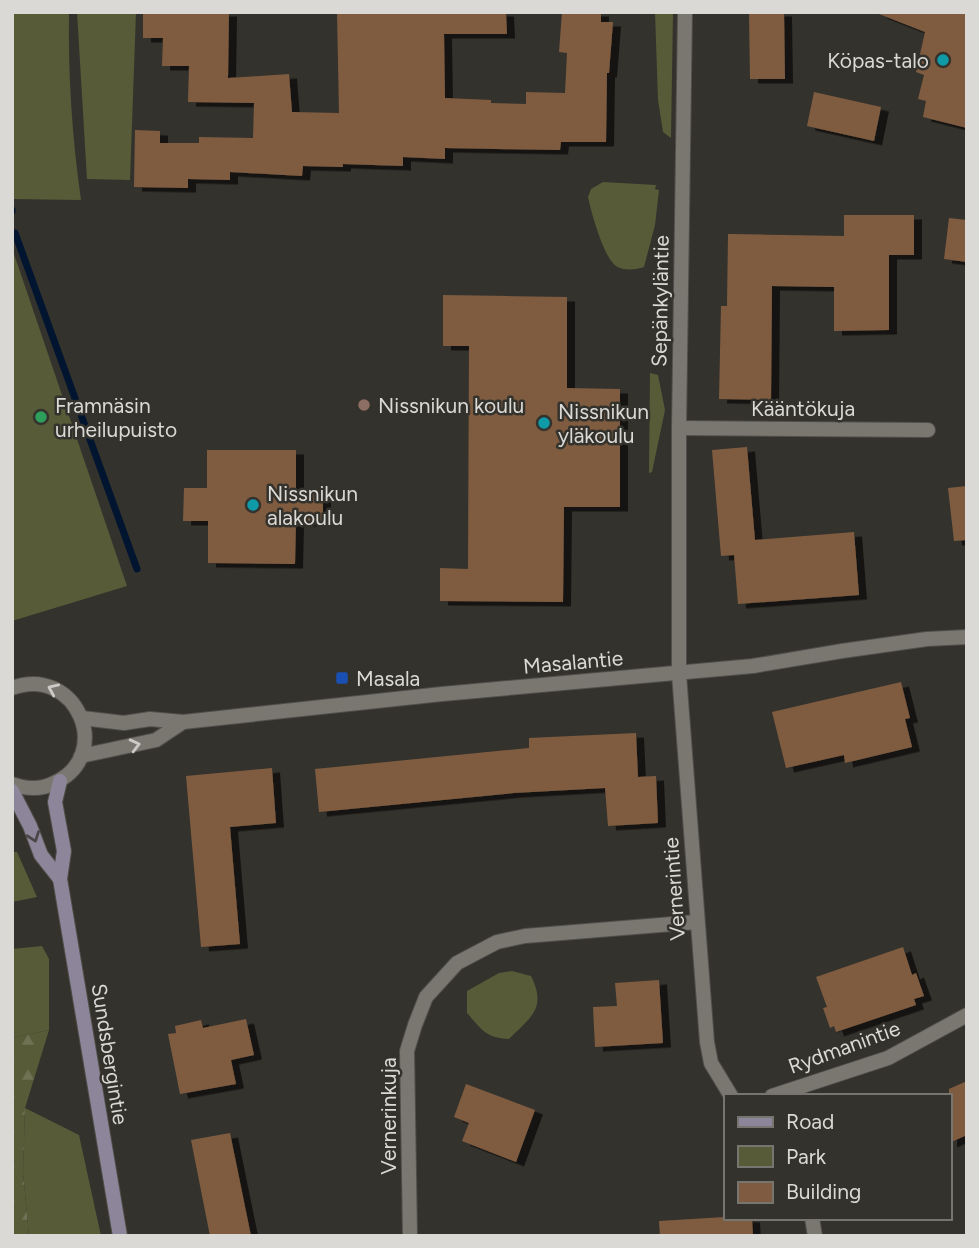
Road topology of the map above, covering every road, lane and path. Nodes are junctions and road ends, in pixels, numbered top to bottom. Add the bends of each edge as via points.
1 (685, 12) edge
2 (679, 428) junction
3 (928, 429) dead end
4 (967, 636) edge
5 (679, 674) junction
6 (12, 688) edge
7 (82, 718) junction
8 (183, 722) junction
9 (81, 756) junction
10 (60, 781) junction
11 (12, 784) edge
12 (12, 791) edge
13 (60, 879) junction
14 (697, 922) junction
15 (967, 1015) edge
16 (730, 1094) edge
17 (778, 1094) edge
18 (120, 1236) edge
19 (410, 1236) edge

1 - 2 street, Sepänkyläntie
2 - 3 street, Kääntökuja
2 - 5 street, Sepänkyläntie
4 - 5 street, Masalantie
5 - 8 street, Masalantie
5 - 14 street, Vernerintie
7 -> 6 street via 55,688 32,683
7 - 8 street, Masalantie
7 - 9 street
9 -> 8 street, Masalantie via 156,740
9 - 10 street
10 - 11 street via 38,788
10 - 13 main road, Sundsbergintie via 55,802 64,851
12 -> 13 main road, Sundsbergintie via 41,855
13 - 18 main road, Sundsbergintie
14 - 16 street, Vernerintie via 711,1063
14 - 19 street, Vernerinkuja via 525,936 497,943 457,963 426,997 407,1051
15 - 17 street, Rydmanintie via 888,1058

